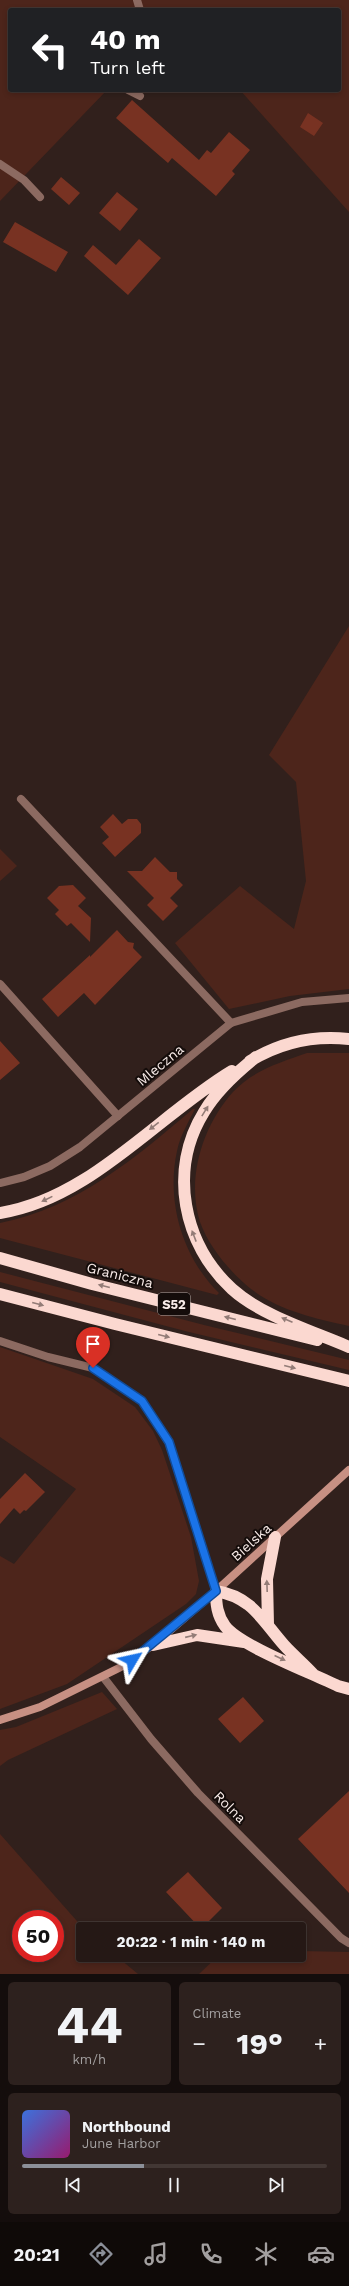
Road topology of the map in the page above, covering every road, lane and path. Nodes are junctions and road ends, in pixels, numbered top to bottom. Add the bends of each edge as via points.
1 (132, 92) edge
2 (140, 96) dead end
3 (0, 164) edge
4 (40, 197) dead end
5 (20, 799) dead end
6 (0, 984) edge
7 (349, 998) edge
8 (231, 1023) junction
9 (349, 1039) edge
10 (256, 1057) junction
11 (118, 1116) junction
12 (0, 1183) edge
13 (0, 1213) edge
14 (0, 1258) edge
15 (0, 1294) edge
16 (0, 1342) edge
17 (349, 1347) edge
18 (349, 1381) edge
19 (349, 1470) edge
20 (275, 1537) junction
21 (216, 1591) junction
22 (268, 1625) junction
23 (246, 1643) junction
24 (152, 1645) junction
25 (313, 1674) junction
26 (104, 1678) junction
27 (349, 1689) edge
28 (0, 1720) edge
29 (349, 1943) edge

1 - 2 street
3 - 4 street via 24,180
5 - 8 street
6 - 11 street
7 - 8 street, Mleczna via 302,1002
8 - 11 street, Mleczna
9 - 10 highway via 304,1039
10 -> 13 highway via 188,1100 87,1178 41,1202
17 -> 10 highway via 273,1314 233,1290 207,1260 197,1245 190,1226 184,1171 194,1131 203,1112 218,1092
11 - 12 street, Mleczna via 80,1147 50,1166 24,1177
17 -> 14 highway, Graniczna / S52 via 92,1284
15 -> 18 highway, S52
16 - 21 street via 93,1368 142,1401 169,1442
19 - 20 main road, Bielska
20 - 21 main road, Bielska
22 -> 20 highway via 267,1579
21 - 22 highway via 233,1594 246,1601
21 - 23 highway via 216,1605 226,1627
21 - 24 main road, Bielska
22 - 25 highway
24 -> 23 highway via 197,1635
23 -> 25 highway
24 - 26 main road, Bielska
25 - 27 highway
26 - 28 main road, Bielska via 40,1707
26 - 29 street, Rolna via 150,1739 198,1793 341,1938

